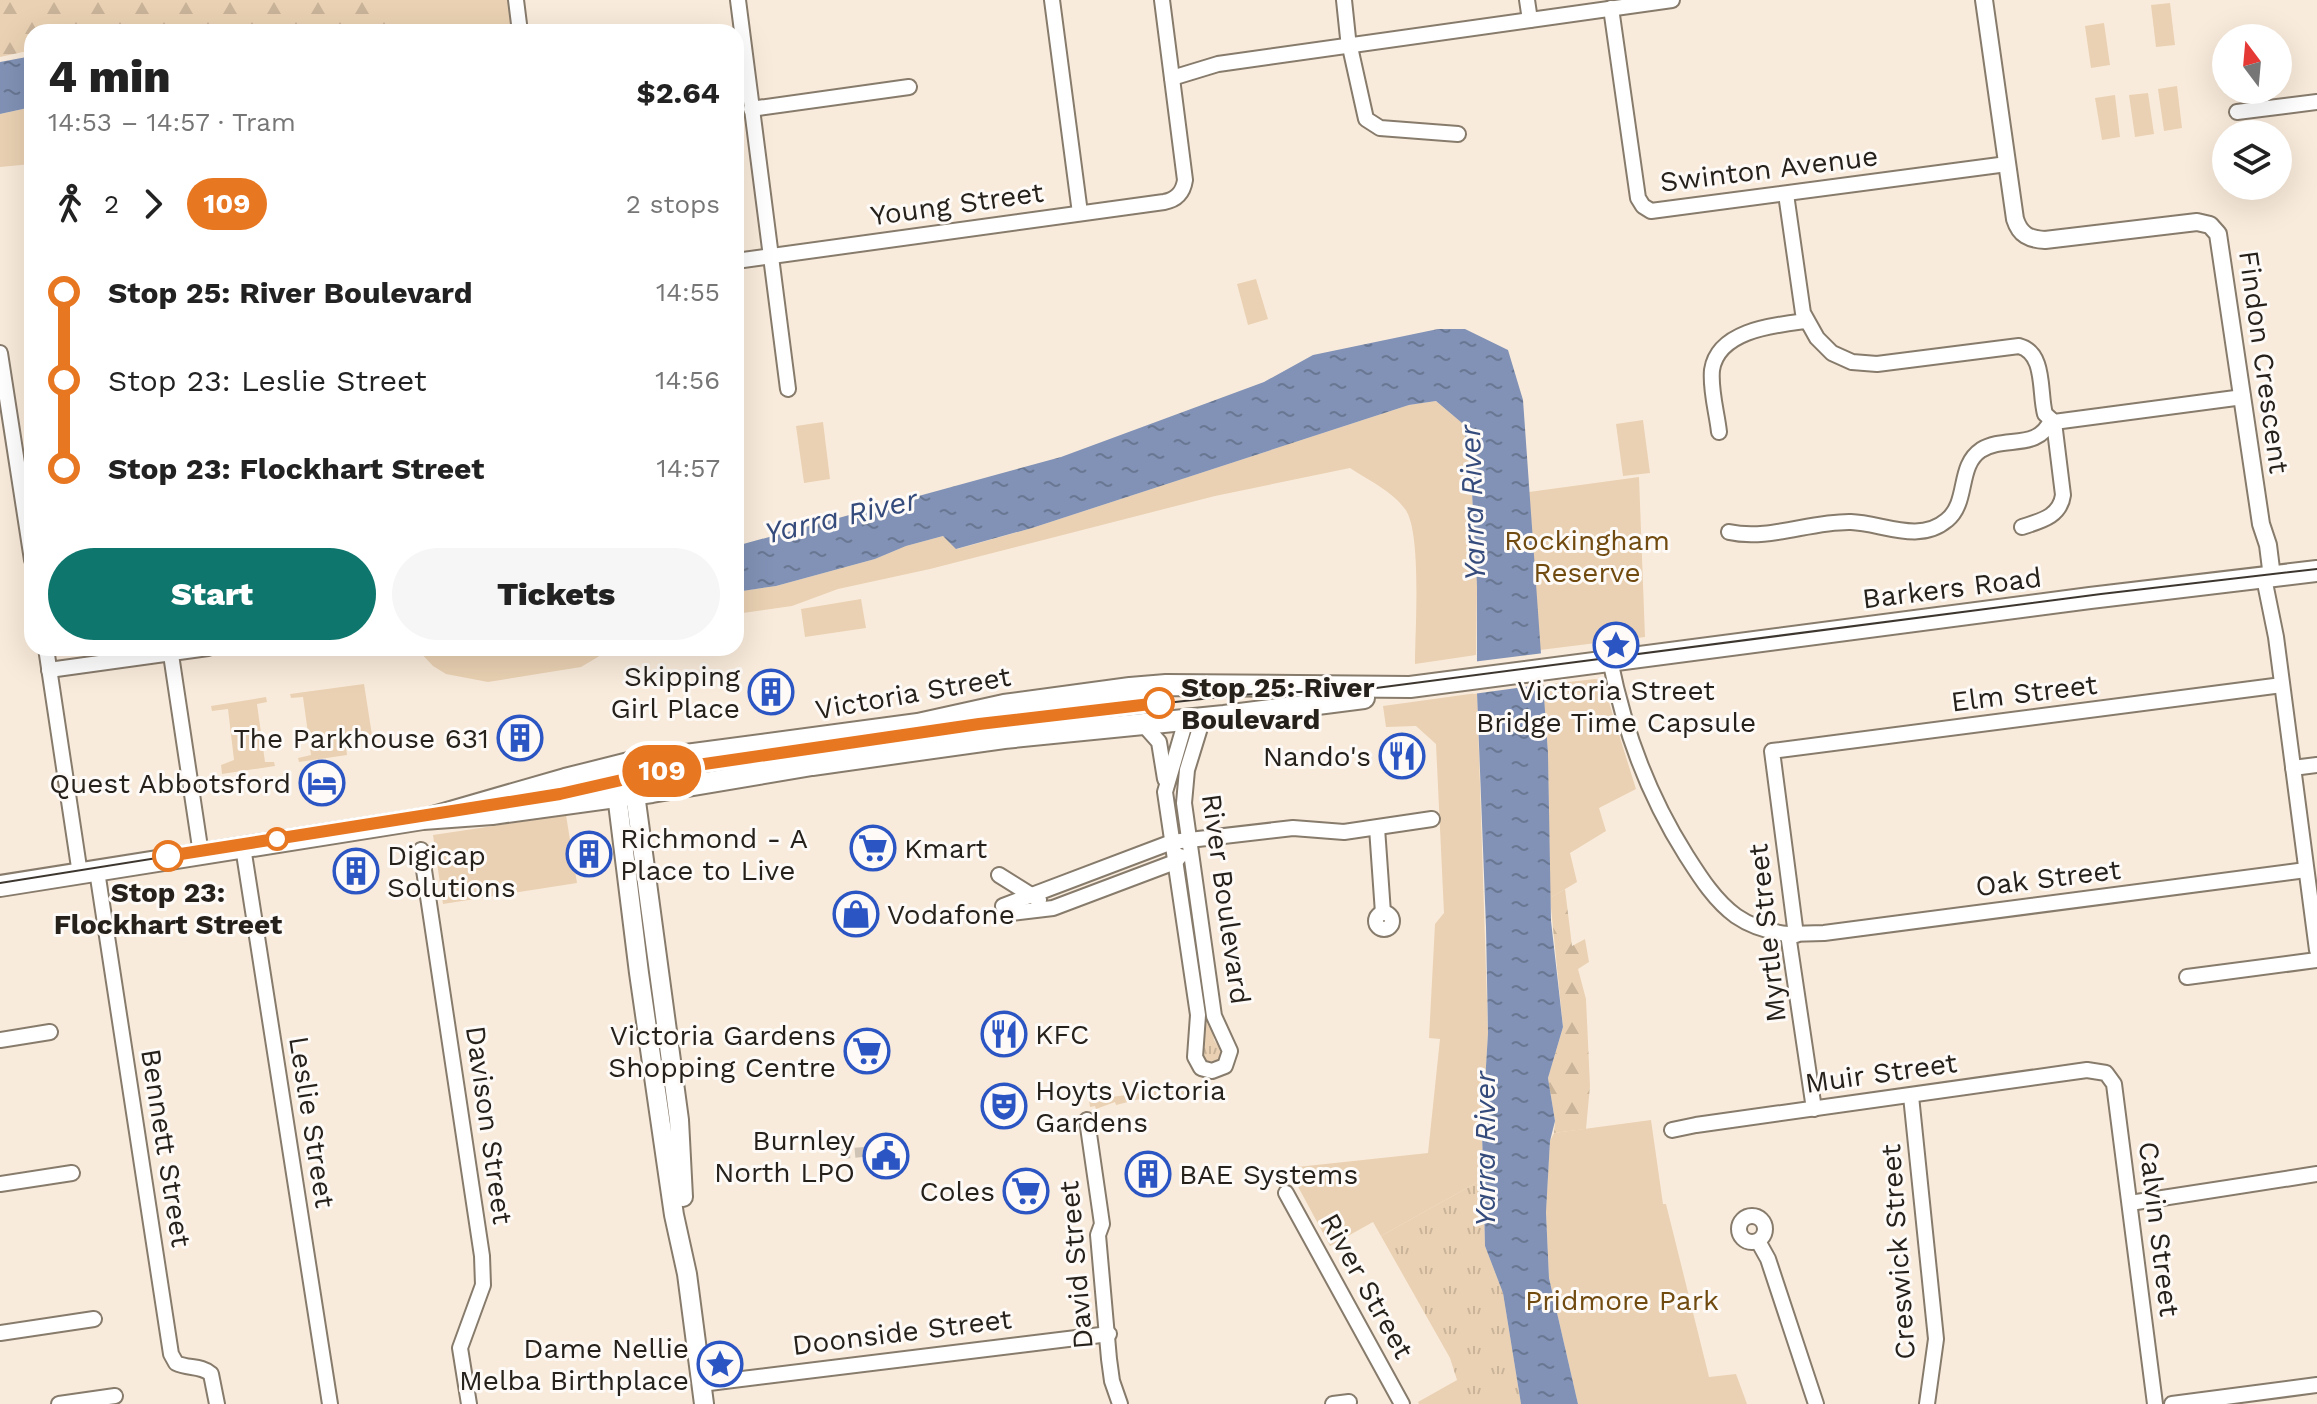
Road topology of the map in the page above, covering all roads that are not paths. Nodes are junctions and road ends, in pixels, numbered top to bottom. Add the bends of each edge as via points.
1 (516, 0) edge
2 (738, 0) edge
3 (1052, 0) edge
4 (1162, 0) edge
5 (1344, 0) edge
6 (1527, 0) edge
7 (1672, 0) edge
8 (1984, 1) edge
9 (1611, 8) junction
10 (1530, 20) junction
11 (519, 24) edge
12 (741, 24) edge
13 (1351, 46) junction
14 (744, 50) edge
15 (1171, 71) junction
16 (909, 87) dead end
17 (2317, 102) edge
18 (751, 109) junction
19 (2237, 112) dead end
20 (1458, 134) dead end
21 (2007, 164) junction
22 (1786, 194) junction
23 (1080, 213) junction
24 (769, 257) junction
25 (744, 260) edge
26 (1806, 321) junction
27 (0, 353) edge
28 (788, 389) dead end
29 (3, 393) edge
30 (2243, 397) junction
31 (2052, 421) junction
32 (1719, 432) dead end
33 (24, 514) edge
34 (2022, 527) dead end
35 (1729, 532) dead end
36 (2317, 571) edge
37 (2268, 577) junction
38 (47, 656) edge
39 (138, 656) edge
40 (171, 656) edge
41 (1602, 661) junction
42 (49, 670) junction
43 (1208, 685) junction
44 (2282, 685) junction
45 (1410, 687) junction
46 (1195, 719) junction
47 (1143, 724) junction
48 (1772, 751) joint
49 (623, 764) junction
50 (2317, 765) edge
51 (2293, 772) junction
52 (2317, 773) edge
53 (1165, 792) junction
54 (626, 794) junction
55 (433, 817) junction
56 (1432, 819) dead end
57 (1377, 828) junction
58 (1190, 841) junction
59 (1172, 842) junction
60 (243, 847) junction
61 (421, 850) dead end
62 (201, 854) junction
63 (1175, 862) junction
64 (2306, 870) junction
65 (88, 872) junction
66 (999, 875) dead end
67 (1088, 875) junction
68 (0, 886) edge
69 (1195, 887) junction
70 (1179, 889) junction
71 (1095, 891) junction
72 (1034, 896) junction
73 (1073, 900) junction
74 (1383, 913) dead end
75 (1192, 922) junction
76 (1792, 934) junction
77 (2317, 950) edge
78 (2317, 960) edge
79 (660, 972) junction
80 (639, 973) junction
81 (2187, 977) dead end
82 (50, 1032) dead end
83 (0, 1040) edge
84 (2097, 1070) joint
85 (1911, 1096) junction
86 (1814, 1109) junction
87 (1087, 1120) dead end
88 (670, 1121) junction
89 (1672, 1130) dead end
90 (72, 1173) dead end
91 (2317, 1174) edge
92 (0, 1184) edge
93 (1286, 1193) dead end
94 (2130, 1203) junction
95 (1758, 1241) dead end
96 (94, 1319) dead end
97 (0, 1333) edge
98 (1109, 1334) junction
99 (701, 1384) junction
100 (2317, 1385) edge
101 (115, 1396) dead end
102 (1349, 1402) dead end
103 (59, 1404) edge
104 (217, 1404) edge
105 (330, 1404) edge
106 (469, 1404) edge
107 (704, 1404) edge
108 (1120, 1404) edge
109 (1333, 1404) edge
110 (1402, 1404) edge
111 (1816, 1404) edge
112 (1927, 1404) edge
113 (2155, 1404) edge
114 (2172, 1404) edge

1 - 11 street
2 - 12 street
3 - 23 street
4 - 15 street
5 - 13 street
6 - 10 street
7 - 9 street
8 - 21 street
9 - 10 street
9 - 22 street, Swinton Avenue via 1643,206 1657,211
10 - 13 street
13 - 15 street
13 - 20 street via 1363,114 1371,123 1386,129
14 - 18 street
15 - 23 street, Young Street via 1182,191 1169,201
16 - 18 street
17 - 19 street
18 - 24 street
21 - 22 street, Swinton Avenue
21 - 30 street, Findon Crescent via 2015,219 2027,237 2045,240 2189,222 2210,225 2222,247
22 - 26 street
23 - 24 street, Young Street
24 - 25 street, Young Street
24 - 28 street
26 - 31 street via 1832,353 1864,364 2025,347 2036,358 2043,410
26 - 32 street via 1743,335 1719,355 1712,378
27 - 29 street
29 - 33 street
30 - 31 street
30 - 37 street, Findon Crescent
31 - 34 street via 2061,506
31 - 35 street via 2037,438 1979,452 1967,469 1956,510 1937,527 1903,531 1842,522
36 - 37 main road, Barkers Road
37 - 41 main road, Barkers Road
37 - 44 street
38 - 42 street
39 - 42 street
40 - 62 street
41 - 45 main road, Victoria Street
41 - 76 street via 1647,784 1695,870 1737,916 1768,931
42 - 65 street
43 - 45 main road, Victoria Street
43 - 46 main road
43 - 49 main road, Victoria Street via 1151,686 1014,704 918,724
44 - 48 street, Elm Street
44 - 51 street
45 - 46 main road, Victoria Street via 1359,699
46 - 47 main road, Victoria Street
46 - 53 street, River Boulevard
46 - 58 street, River Boulevard via 1184,784
47 - 53 street, River Boulevard via 1160,744
47 - 54 main road, Victoria Street via 1004,738
48 - 76 street, Myrtle Street
49 - 54 main road
49 - 55 main road, Victoria Street
50 - 51 street
51 - 52 street
51 - 64 street
53 - 59 street, River Boulevard
54 - 55 main road, Victoria Street via 492,814
54 - 79 main road
54 - 80 main road
55 - 60 main road, Victoria Street
56 - 57 street
57 - 58 street via 1293,828
57 - 74 street
58 - 59 street
58 - 63 street
58 - 69 street, River Boulevard
59 - 63 street, River Boulevard
59 - 67 street
60 - 62 main road, Victoria Street
60 - 105 street, Leslie Street
61 - 106 street, Davison Street via 482,1256 483,1285 460,1348
62 - 65 main road, Victoria Street
63 - 70 street, River Boulevard
63 - 71 street
64 - 76 street, Oak Street
64 - 77 street
65 - 68 main road, Victoria Street
65 - 104 street, Bennett Street via 171,1354 176,1363 211,1374
66 - 72 street
67 - 71 street
67 - 72 street
69 - 70 street
69 - 75 street, River Boulevard
70 - 75 street, River Boulevard
71 - 73 street
72 - 73 street via 1041,902 1061,896
72 - 73 street via 1003,910 1051,908
75 - 75 street, River Boulevard via 1215,1020 1230,1051 1226,1064 1214,1071 1201,1068 1195,1057
76 - 86 street, Myrtle Street
78 - 81 street
79 - 80 main road
79 - 88 main road
80 - 88 main road
82 - 83 street
84 - 85 street, Muir Street
84 - 94 street, Calvin Street via 2114,1084
85 - 86 street, Muir Street
85 - 112 street, Creswick Street via 1936,1339
86 - 89 street, Muir Street
87 - 98 street, David Street via 1102,1224 1098,1235
88 - 99 main road via 674,1215
90 - 92 street
91 - 94 street
93 - 110 street, River Street
94 - 113 street, Calvin Street
95 - 111 street
96 - 97 street
98 - 99 street, Doonside Street
98 - 108 street, David Street via 1112,1381
99 - 107 main road
100 - 114 street
101 - 103 street
102 - 109 street

